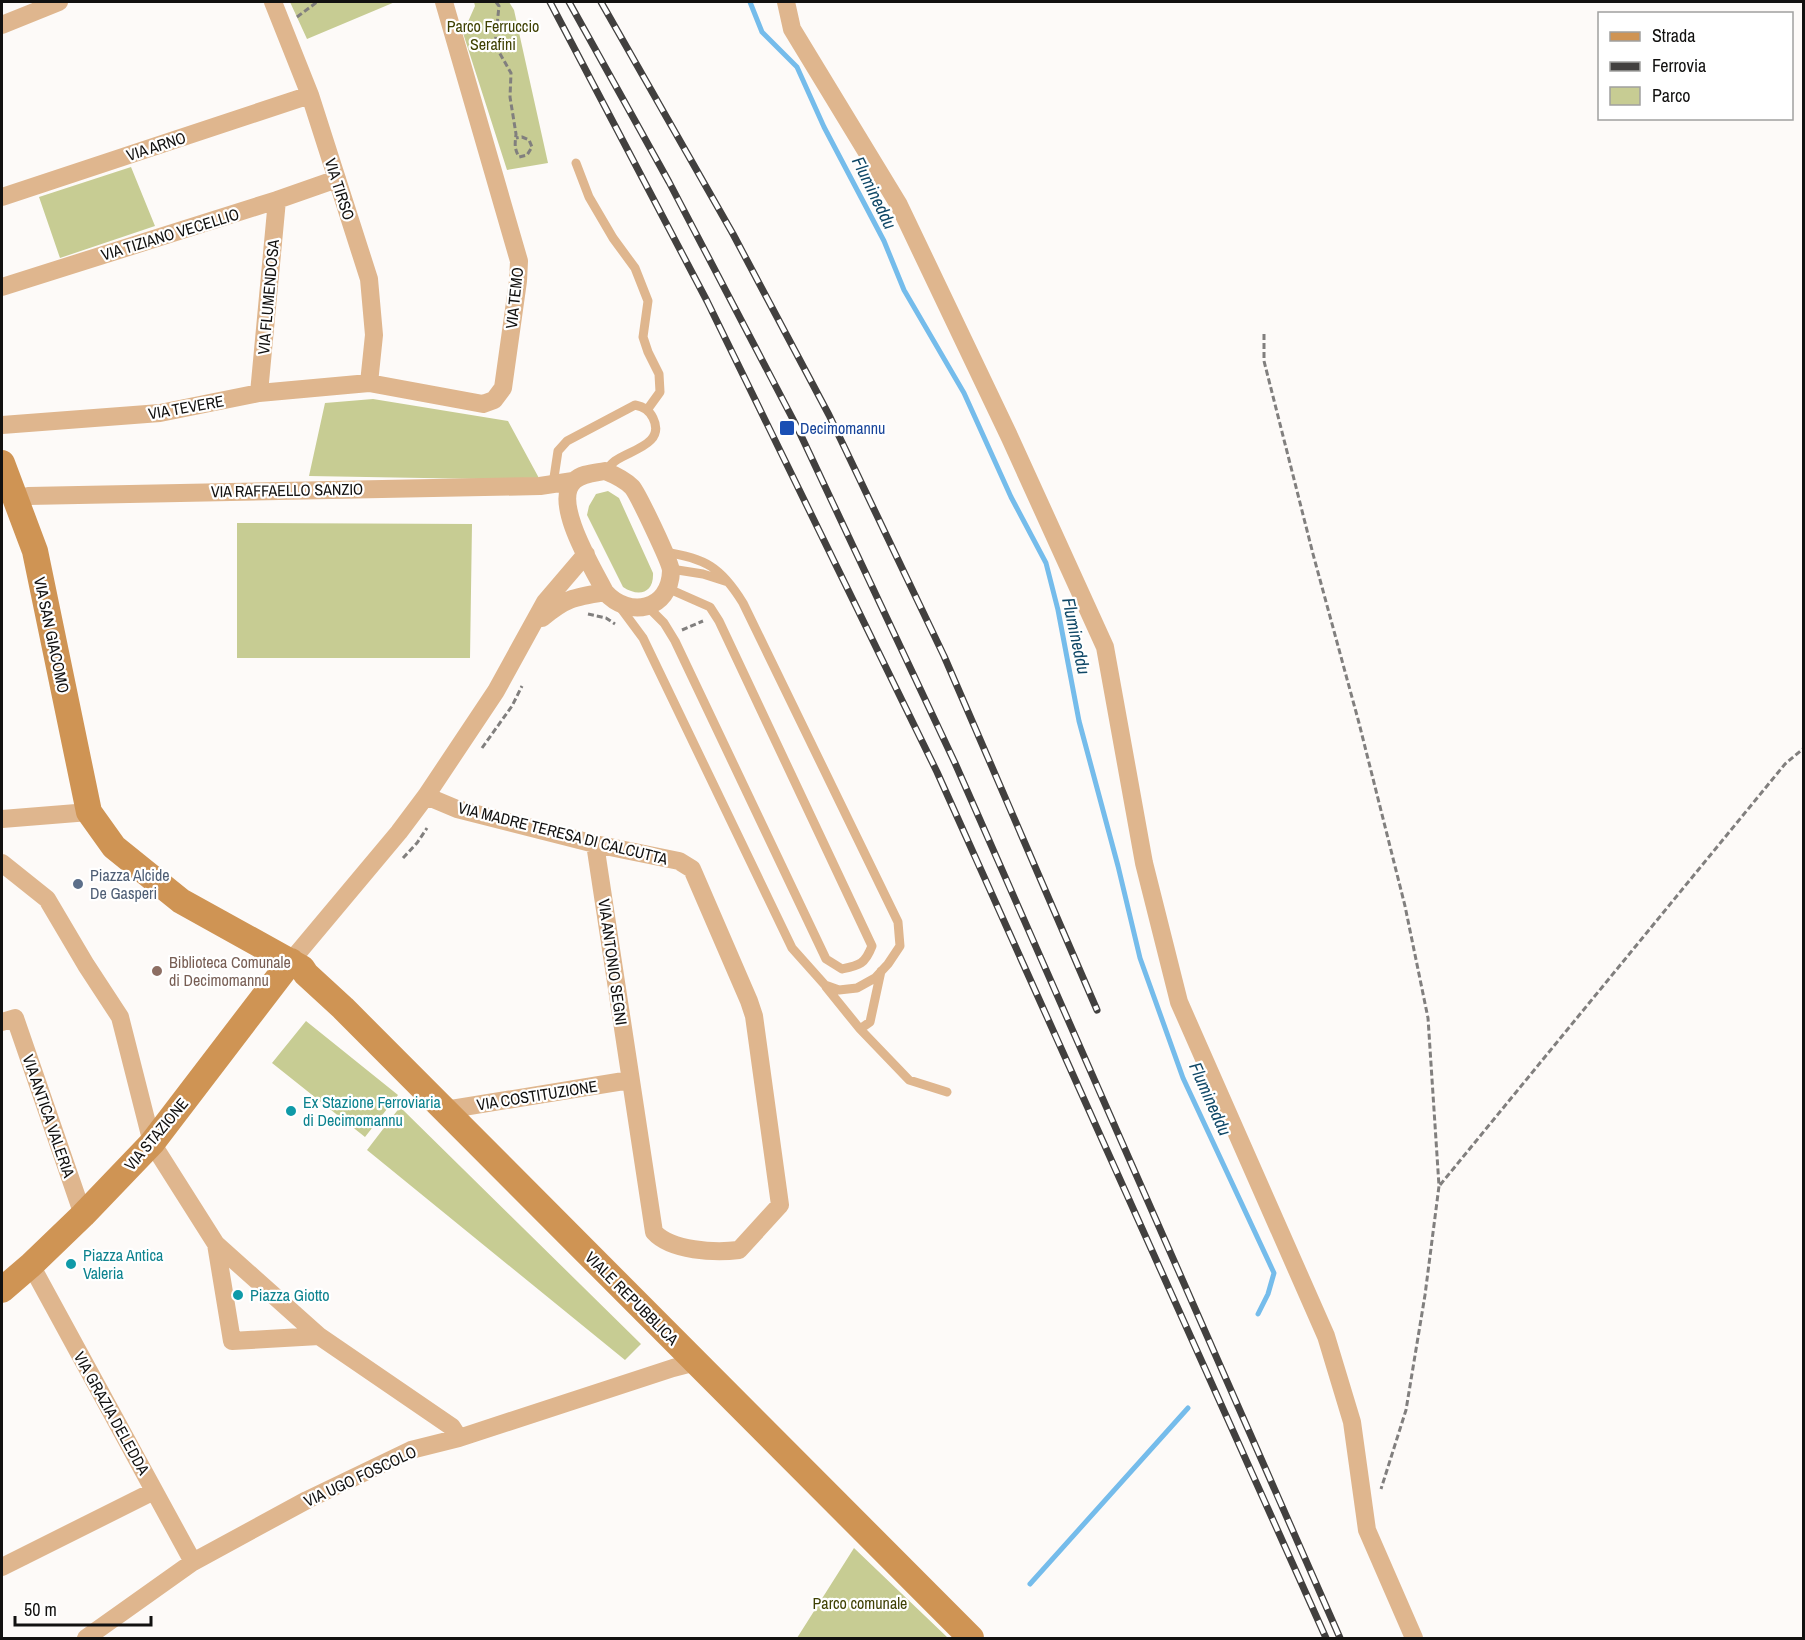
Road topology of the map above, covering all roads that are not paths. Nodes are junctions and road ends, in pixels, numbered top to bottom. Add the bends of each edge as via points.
1 (59, 2) edge
2 (273, 2) edge
3 (444, 2) edge
4 (786, 2) edge
5 (2, 25) edge
6 (310, 94) junction
7 (576, 163) dead end
8 (337, 179) junction
9 (2, 197) edge
10 (277, 200) junction
11 (2, 287) edge
12 (369, 383) junction
13 (259, 393) junction
14 (647, 410) junction
15 (2, 425) edge
16 (2, 463) edge
17 (605, 471) junction
18 (573, 481) junction
19 (553, 484) junction
20 (8, 502) edge
21 (664, 552) junction
22 (586, 554) junction
23 (671, 570) junction
24 (730, 582) junction
25 (667, 588) junction
26 (605, 592) junction
27 (619, 605) junction
28 (648, 607) junction
29 (531, 627) junction
30 (434, 799) junction
31 (89, 812) junction
32 (2, 819) edge
33 (595, 844) junction
34 (2, 863) edge
35 (291, 961) junction
36 (881, 971) junction
37 (825, 985) junction
38 (8, 1020) edge
39 (860, 1029) junction
40 (630, 1080) junction
41 (947, 1092) dead end
42 (444, 1110) junction
43 (152, 1143) junction
44 (83, 1215) junction
45 (216, 1244) junction
46 (31, 1265) junction
47 (2, 1290) edge
48 (319, 1336) junction
49 (696, 1362) junction
50 (459, 1438) junction
51 (154, 1491) junction
52 (193, 1562) junction
53 (2, 1567) edge
54 (86, 1638) edge
55 (971, 1638) edge
56 (1414, 1638) edge

1 - 5 street
2 - 6 street, VIA TIRSO
3 - 12 street, VIA TEMO via 519,261 504,388 494,400 483,404
4 - 56 street via 792,29 899,205 1105,647 1144,863 1179,1002 1326,1336 1352,1422 1367,1530
6 - 8 street, VIA TIRSO
6 - 9 street, VIA ARNO
7 - 14 lane via 589,197 635,268 648,301 643,337 659,374 660,392
8 - 10 street, VIA TIZIANO VECELLIO
8 - 12 street, VIA TIRSO via 369,279 374,335
10 - 11 street, VIA TIZIANO VECELLIO
10 - 13 street, VIA FLUMENDOSA
12 - 13 street, VIA TEVERE
13 - 15 street, VIA TEVERE via 160,413
14 - 17 lane via 656,424 649,444 615,461
14 - 19 lane via 635,405 567,441 558,451
16 - 20 main road, VIA SAN GIACOMO
17 - 18 street, VIA RAFFAELLO SANZIO via 585,474
17 - 21 street via 619,476 634,489
18 - 19 street, VIA RAFFAELLO SANZIO
18 - 22 street via 566,501
19 - 20 street, VIA RAFFAELLO SANZIO via 28,496
20 - 31 main road, VIA SAN GIACOMO via 35,551
21 - 23 street
21 - 24 lane via 685,555 715,567
22 - 26 street
22 - 29 street via 550,596
23 - 24 lane
23 - 25 street
24 - 36 lane via 898,922 900,946
25 - 28 street
25 - 28 lane via 710,607 715,615 872,946 867,959 857,966 842,969 826,959 671,635
26 - 27 street
26 - 29 street via 561,603
27 - 28 street via 632,609
27 - 37 lane via 643,638 792,948
29 - 30 street
30 - 33 street, VIA MADRE TERESA DI CALCUTTA via 457,809
30 - 35 street via 399,832
31 - 32 street
31 - 35 main road, VIALE REPUBBLICA via 114,847 181,901
33 - 40 street, VIA ANTONIO SEGNI
33 - 40 street, VIA MADRE TERESA DI CALCUTTA via 679,861 692,869 749,1000 780,1205 739,1250 684,1248 662,1241 654,1232
34 - 43 street via 47,899 120,1017
35 - 42 main road, VIALE REPUBBLICA
35 - 43 main road, VIA STAZIONE
36 - 37 lane via 857,988 839,990
36 - 39 lane via 870,1022
37 - 39 lane
38 - 44 street, VIA ANTICA VALERIA
39 - 41 lane via 909,1080
40 - 42 street, VIA COSTITUZIONE
42 - 49 main road, VIALE REPUBBLICA
43 - 44 main road, VIA STAZIONE
43 - 45 street
44 - 46 main road, VIA STAZIONE
45 - 48 street
45 - 48 street via 232,1341
46 - 47 main road, VIA STAZIONE
46 - 51 street, VIA GRAZIA DELEDDA
48 - 50 street via 452,1427
49 - 50 street, VIA UGO FOSCOLO
49 - 55 main road, VIALE REPUBBLICA
50 - 52 street, VIA UGO FOSCOLO via 411,1450 306,1500
51 - 52 street, VIA GRAZIA DELEDDA
51 - 53 street
52 - 54 street, VIA UGO FOSCOLO

